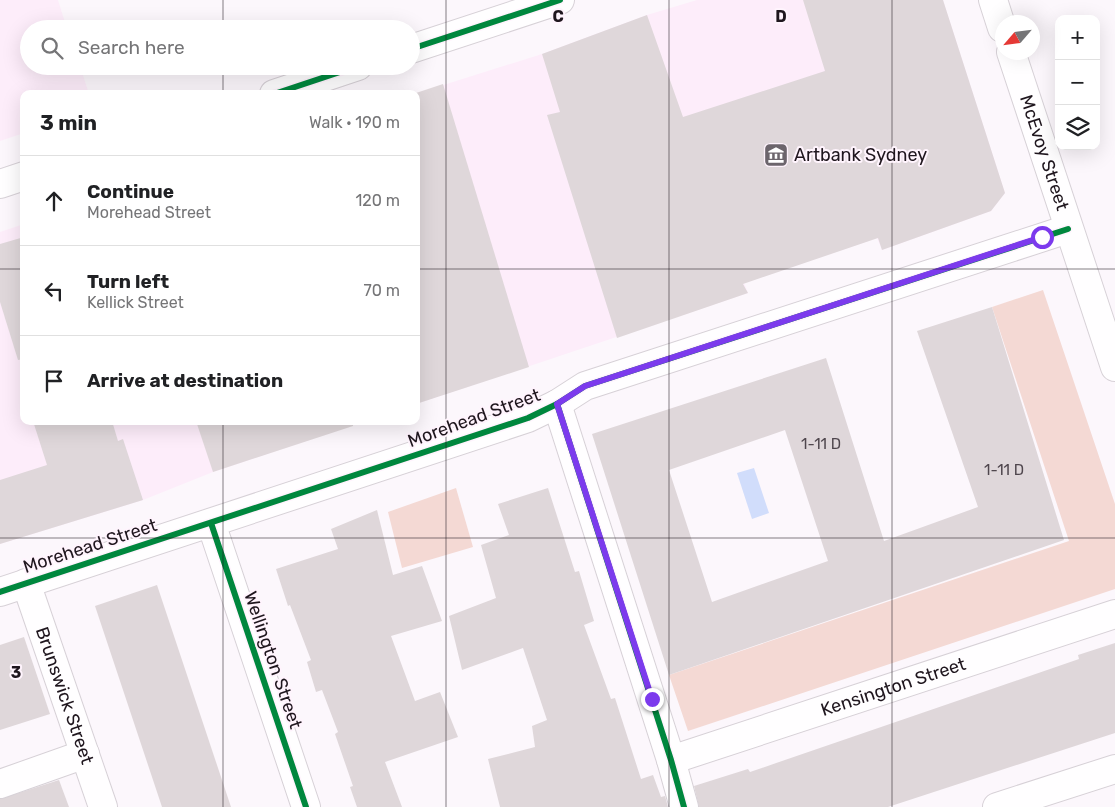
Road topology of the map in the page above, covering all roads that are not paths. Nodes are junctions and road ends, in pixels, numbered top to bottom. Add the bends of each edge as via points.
1 (560, 0) edge
2 (994, 0) edge
3 (998, 15) edge
4 (420, 46) edge
5 (1014, 60) edge
6 (331, 75) edge
7 (286, 90) edge
8 (20, 177) edge
9 (0, 184) edge
10 (1068, 229) junction
11 (1115, 367) edge
12 (557, 404) junction
13 (212, 522) junction
14 (26, 583) junction
15 (0, 592) edge
16 (1115, 614) edge
17 (85, 754) junction
18 (671, 760) junction
19 (1115, 768) edge
20 (0, 784) edge
21 (103, 807) edge
22 (306, 807) edge
23 (684, 807) edge
24 (997, 807) edge

1 - 4 street
2 - 3 street
5 - 10 street, McEvoy Street
6 - 7 street
8 - 9 street
10 - 11 street, McEvoy Street
10 - 12 street, Morehead Street via 585,386
12 - 13 street, Morehead Street via 528,418
12 - 18 street
13 - 14 street, Morehead Street
13 - 22 street, Wellington Street
14 - 15 street, Morehead Street
14 - 17 street, Brunswick Street
16 - 18 street, Kensington Street
17 - 20 street
17 - 21 street, Brunswick Street
18 - 23 street
19 - 24 street

